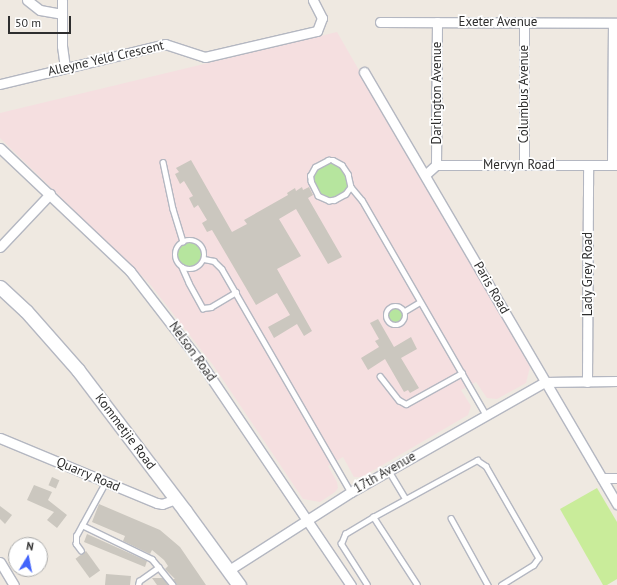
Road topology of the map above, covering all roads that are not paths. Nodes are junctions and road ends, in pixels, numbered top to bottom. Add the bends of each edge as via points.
1 (27, 0) edge
2 (62, 0) edge
3 (313, 0) edge
4 (62, 14) junction
5 (380, 22) dead end
6 (437, 22) junction
7 (524, 22) junction
8 (615, 23) edge
9 (65, 68) junction
10 (364, 72) dead end
11 (0, 84) edge
12 (0, 148) edge
13 (163, 162) dead end
14 (436, 165) junction
15 (524, 165) junction
16 (614, 165) edge
17 (588, 166) junction
18 (426, 175) junction
19 (351, 187) junction
20 (50, 194) junction
21 (183, 242) junction
22 (0, 247) edge
23 (204, 259) junction
24 (182, 267) junction
25 (0, 287) edge
26 (236, 292) junction
27 (420, 302) junction
28 (405, 311) junction
29 (462, 373) junction
30 (380, 376) dead end
31 (617, 381) edge
32 (545, 382) junction
33 (588, 382) junction
34 (486, 415) junction
35 (0, 438) edge
36 (389, 471) junction
37 (602, 478) junction
38 (617, 478) edge
39 (105, 482) junction
40 (352, 492) junction
41 (405, 498) junction
42 (176, 499) junction
43 (617, 504) edge
44 (373, 517) junction
45 (451, 518) dead end
46 (308, 519) junction
47 (82, 525) junction
48 (81, 551) dead end
49 (0, 562) edge
50 (160, 566) junction
51 (229, 570) junction
52 (14, 585) edge
53 (138, 585) edge
54 (173, 585) edge
55 (239, 585) edge
56 (351, 585) edge
57 (367, 585) edge
58 (417, 585) edge
59 (488, 585) edge
60 (502, 585) edge

1 - 4 street via 45,12
2 - 4 street
3 - 9 street, Alleyne Yeld Crescent via 322,18 317,31 205,57 165,44
4 - 9 street
5 - 6 street, Exeter Avenue
6 - 7 street, Exeter Avenue
6 - 14 street, Darlington Avenue
7 - 8 street, Exeter Avenue
7 - 15 street, Columbus Avenue
8 - 16 street
9 - 11 street, Alleyne Yeld Crescent
10 - 18 street, Paris Road
12 - 20 street, Nelson Road
13 - 21 lane via 171,203
14 - 15 street, Mervyn Road
14 - 18 street
15 - 17 street, Mervyn Road
16 - 17 street, Mervyn Road
17 - 33 street, Lady Grey Road
18 - 32 street, Paris Road
19 - 19 lane via 346,194 335,200 324,200 318,196 310,182 311,170 328,160 338,162 348,174
19 - 27 lane via 362,200
20 - 22 street
20 - 46 street, Nelson Road via 130,271 190,348
21 - 23 lane via 191,240 199,243 204,250
21 - 24 lane via 176,254 176,259
23 - 24 lane via 195,269
23 - 26 lane via 220,265
24 - 26 lane via 203,308 211,307
25 - 42 main road, Kommetjie Road via 26,311 78,370
26 - 40 lane
27 - 28 lane
27 - 29 lane
28 - 28 lane via 406,317 401,325 394,326 388,322 387,313 390,308 397,306
29 - 30 lane via 406,404 399,400
29 - 34 lane
31 - 33 street
32 - 33 street
32 - 34 street, 17th Avenue
32 - 37 street, Paris Road
34 - 36 street, 17th Avenue
35 - 39 street, Quarry Road
36 - 40 street, 17th Avenue
36 - 41 lane
37 - 38 street
37 - 43 street, Paris Road
39 - 42 street, Quarry Road via 157,504
39 - 47 lane
40 - 46 street, 17th Avenue
41 - 44 lane
41 - 60 lane via 475,460 485,464 539,558 534,565
42 - 51 main road, Kommetjie Road
44 - 57 lane via 345,534 341,544
44 - 58 lane
45 - 59 lane
46 - 51 street, 17th Avenue
46 - 56 street, Nelson Road
47 - 48 lane via 75,538
47 - 50 lane via 147,556
49 - 52 street
50 - 53 lane via 139,581
50 - 54 lane
51 - 55 main road, Kommetjie Road

